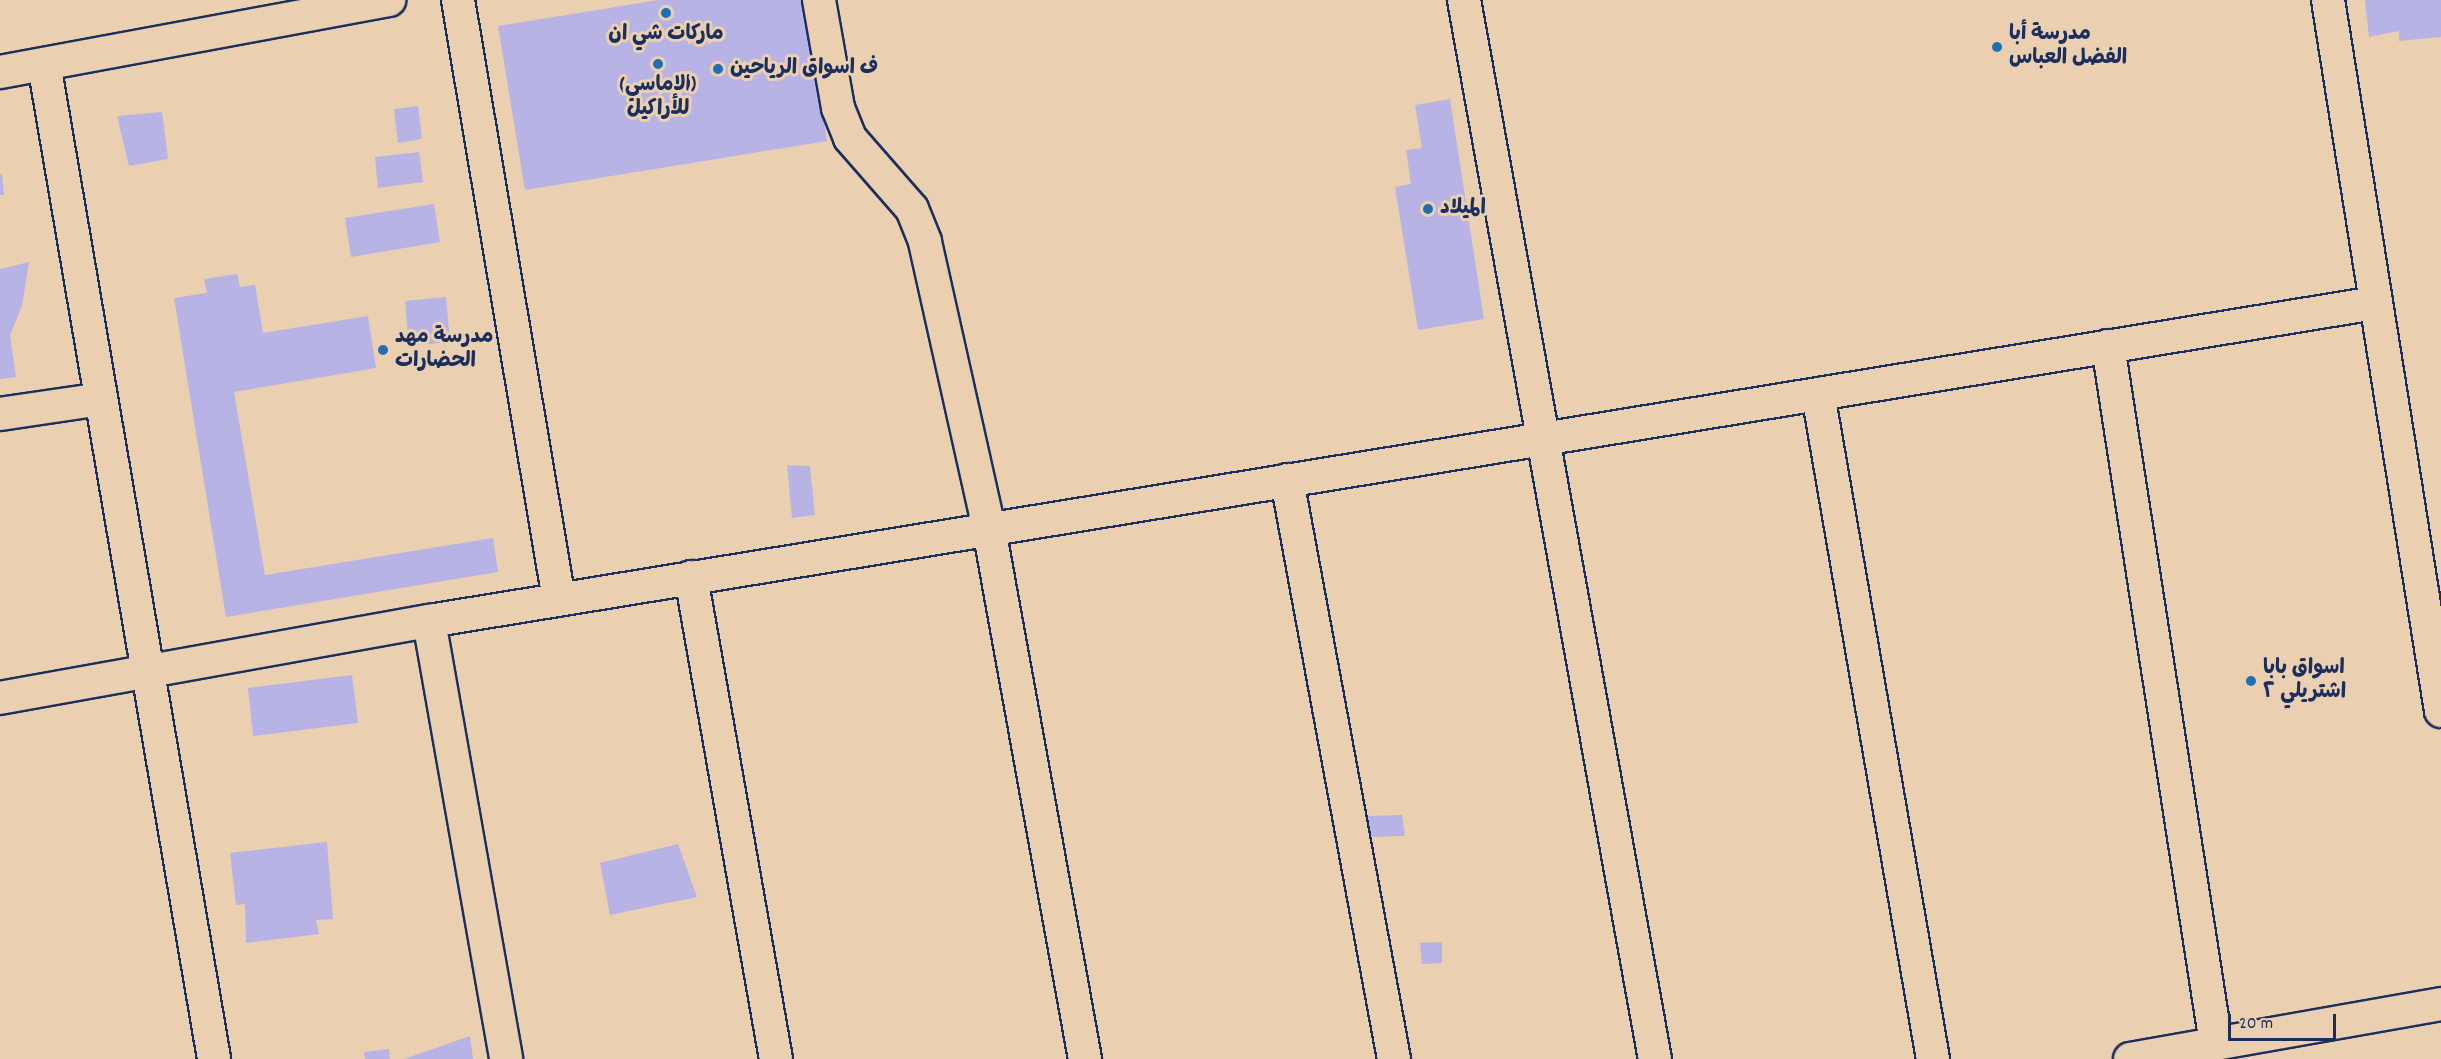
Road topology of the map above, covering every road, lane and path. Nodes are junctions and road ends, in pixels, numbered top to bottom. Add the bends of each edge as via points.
1 (388, 0) edge
2 (458, 0) edge
3 (819, 0) edge
4 (1464, 0) edge
5 (2328, 0) edge
6 (44, 64) junction
7 (0, 72) edge
8 (2376, 303) junction
9 (2108, 346) junction
10 (1818, 394) junction
11 (101, 399) junction
12 (0, 414) edge
13 (1546, 438) junction
14 (1287, 480) junction
15 (988, 529) junction
16 (691, 578) junction
17 (559, 600) junction
18 (429, 621) junction
19 (2435, 635) edge
20 (147, 671) junction
21 (0, 698) edge
22 (2441, 711) edge
23 (2441, 1004) edge
24 (2216, 1044) junction
25 (214, 1059) edge
26 (506, 1059) edge
27 (776, 1059) edge
28 (1085, 1059) edge
29 (1394, 1059) edge
30 (1655, 1059) edge
31 (1933, 1059) edge
32 (2130, 1059) edge

1 - 6 street
2 - 17 street
3 - 15 street via 838,108 850,138 912,208 925,242
4 - 13 street
5 - 8 street
6 - 7 street
6 - 11 street
8 - 9 street
8 - 19 street
9 - 10 street
9 - 24 street
10 - 13 street
10 - 31 street
11 - 12 street
11 - 20 street
13 - 14 street
13 - 30 street
14 - 15 street
14 - 29 street
15 - 16 street
15 - 28 street
16 - 17 street
16 - 27 street
17 - 18 street
18 - 20 street
18 - 26 street
19 - 22 street
20 - 21 street
20 - 25 street
23 - 24 street
24 - 32 street

